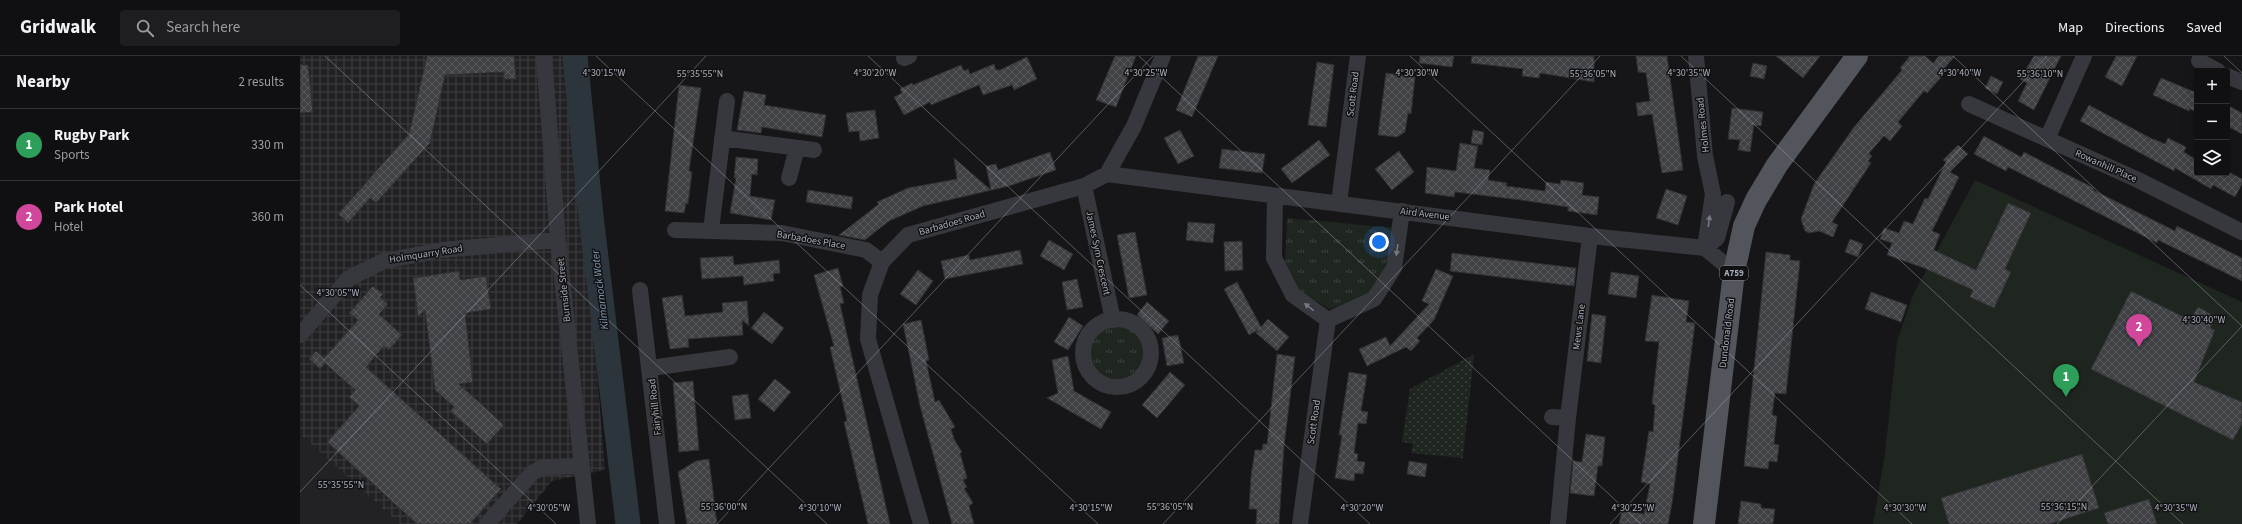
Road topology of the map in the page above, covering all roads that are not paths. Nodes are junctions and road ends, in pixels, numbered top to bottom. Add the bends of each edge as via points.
1 (544, 56) edge
2 (1163, 56) edge
3 (1358, 56) edge
4 (1696, 56) edge
5 (1857, 56) edge
6 (2084, 56) edge
7 (2199, 61) dead end
8 (2212, 68) edge
9 (2230, 77) edge
10 (2242, 82) edge
11 (727, 101) dead end
12 (1969, 104) dead end
13 (722, 138) junction
14 (2047, 139) junction
15 (797, 148) junction
16 (814, 150) dead end
17 (1107, 174) junction
18 (789, 178) dead end
19 (1084, 186) junction
20 (1713, 194) junction
21 (1275, 196) junction
22 (1756, 200) junction
23 (1727, 202) junction
24 (1339, 203) junction
25 (1402, 211) junction
26 (675, 230) dead end
27 (711, 230) junction
28 (2242, 232) edge
29 (1590, 236) junction
30 (558, 240) junction
31 (1705, 248) junction
32 (882, 262) junction
33 (1734, 272) junction
34 (640, 290) dead end
35 (1113, 320) junction
36 (1328, 320) junction
37 (300, 335) edge
38 (730, 357) dead end
39 (650, 368) junction
40 (1552, 417) dead end
41 (1568, 418) junction
42 (582, 466) junction
43 (487, 524) edge
44 (588, 524) edge
45 (667, 524) edge
46 (921, 524) edge
47 (1300, 524) edge
48 (1558, 524) edge
49 (1704, 524) edge

1 - 30 street, Burnside Street
2 - 17 street via 1134,126
3 - 24 street, Scott Road
4 - 20 street, Holmes Road via 1705,156
5 - 22 main road, Dundonald Road / A759 via 1777,165
6 - 14 street
7 - 8 street
9 - 10 street
11 - 13 street
12 - 14 street, Rowanhill Place
13 - 15 street
13 - 27 street
14 - 28 street, Rowanhill Place via 2136,179
15 - 16 street
15 - 18 street
17 - 19 street, Barbadoes Road
17 - 21 street, Aird Avenue
19 - 32 street, Barbadoes Road via 908,235
19 - 35 street, James Sym Crescent
20 - 23 street
31 -> 20 street, Holmes Road
21 - 24 street, Aird Avenue
36 -> 21 street via 1294,295 1274,258
22 - 23 street
22 - 33 main road, Dundonald Road / A759 via 1744,226
23 - 31 street via 1717,238
24 - 25 street, Aird Avenue
25 - 29 street, Aird Avenue
25 -> 36 street via 1394,268 1374,300
26 - 27 street, Barbadoes Place
27 - 32 street, Barbadoes Place via 791,235 866,250
29 - 31 street, Aird Avenue
29 - 41 street, Mews Lane
30 - 37 street, Holmquarry Road via 442,250 384,261 349,278
30 - 42 street, Burnside Street
31 - 33 street
32 - 46 street, Barbadoes Road via 870,295 868,340
33 - 49 main road, Dundonald Road / A759
34 - 39 street, Fairyhill Road
35 - 35 street via 1101,323 1090,333 1084,344 1083,359 1095,380 1108,386 1126,386 1140,379 1148,368 1151,356 1150,343 1144,332 1134,324 1124,320
36 - 47 street, Scott Road
38 - 39 street
39 - 45 street, Fairyhill Road
40 - 41 street
41 - 48 street, Mews Lane
42 - 43 street via 543,467 532,473
42 - 44 street, Burnside Street

